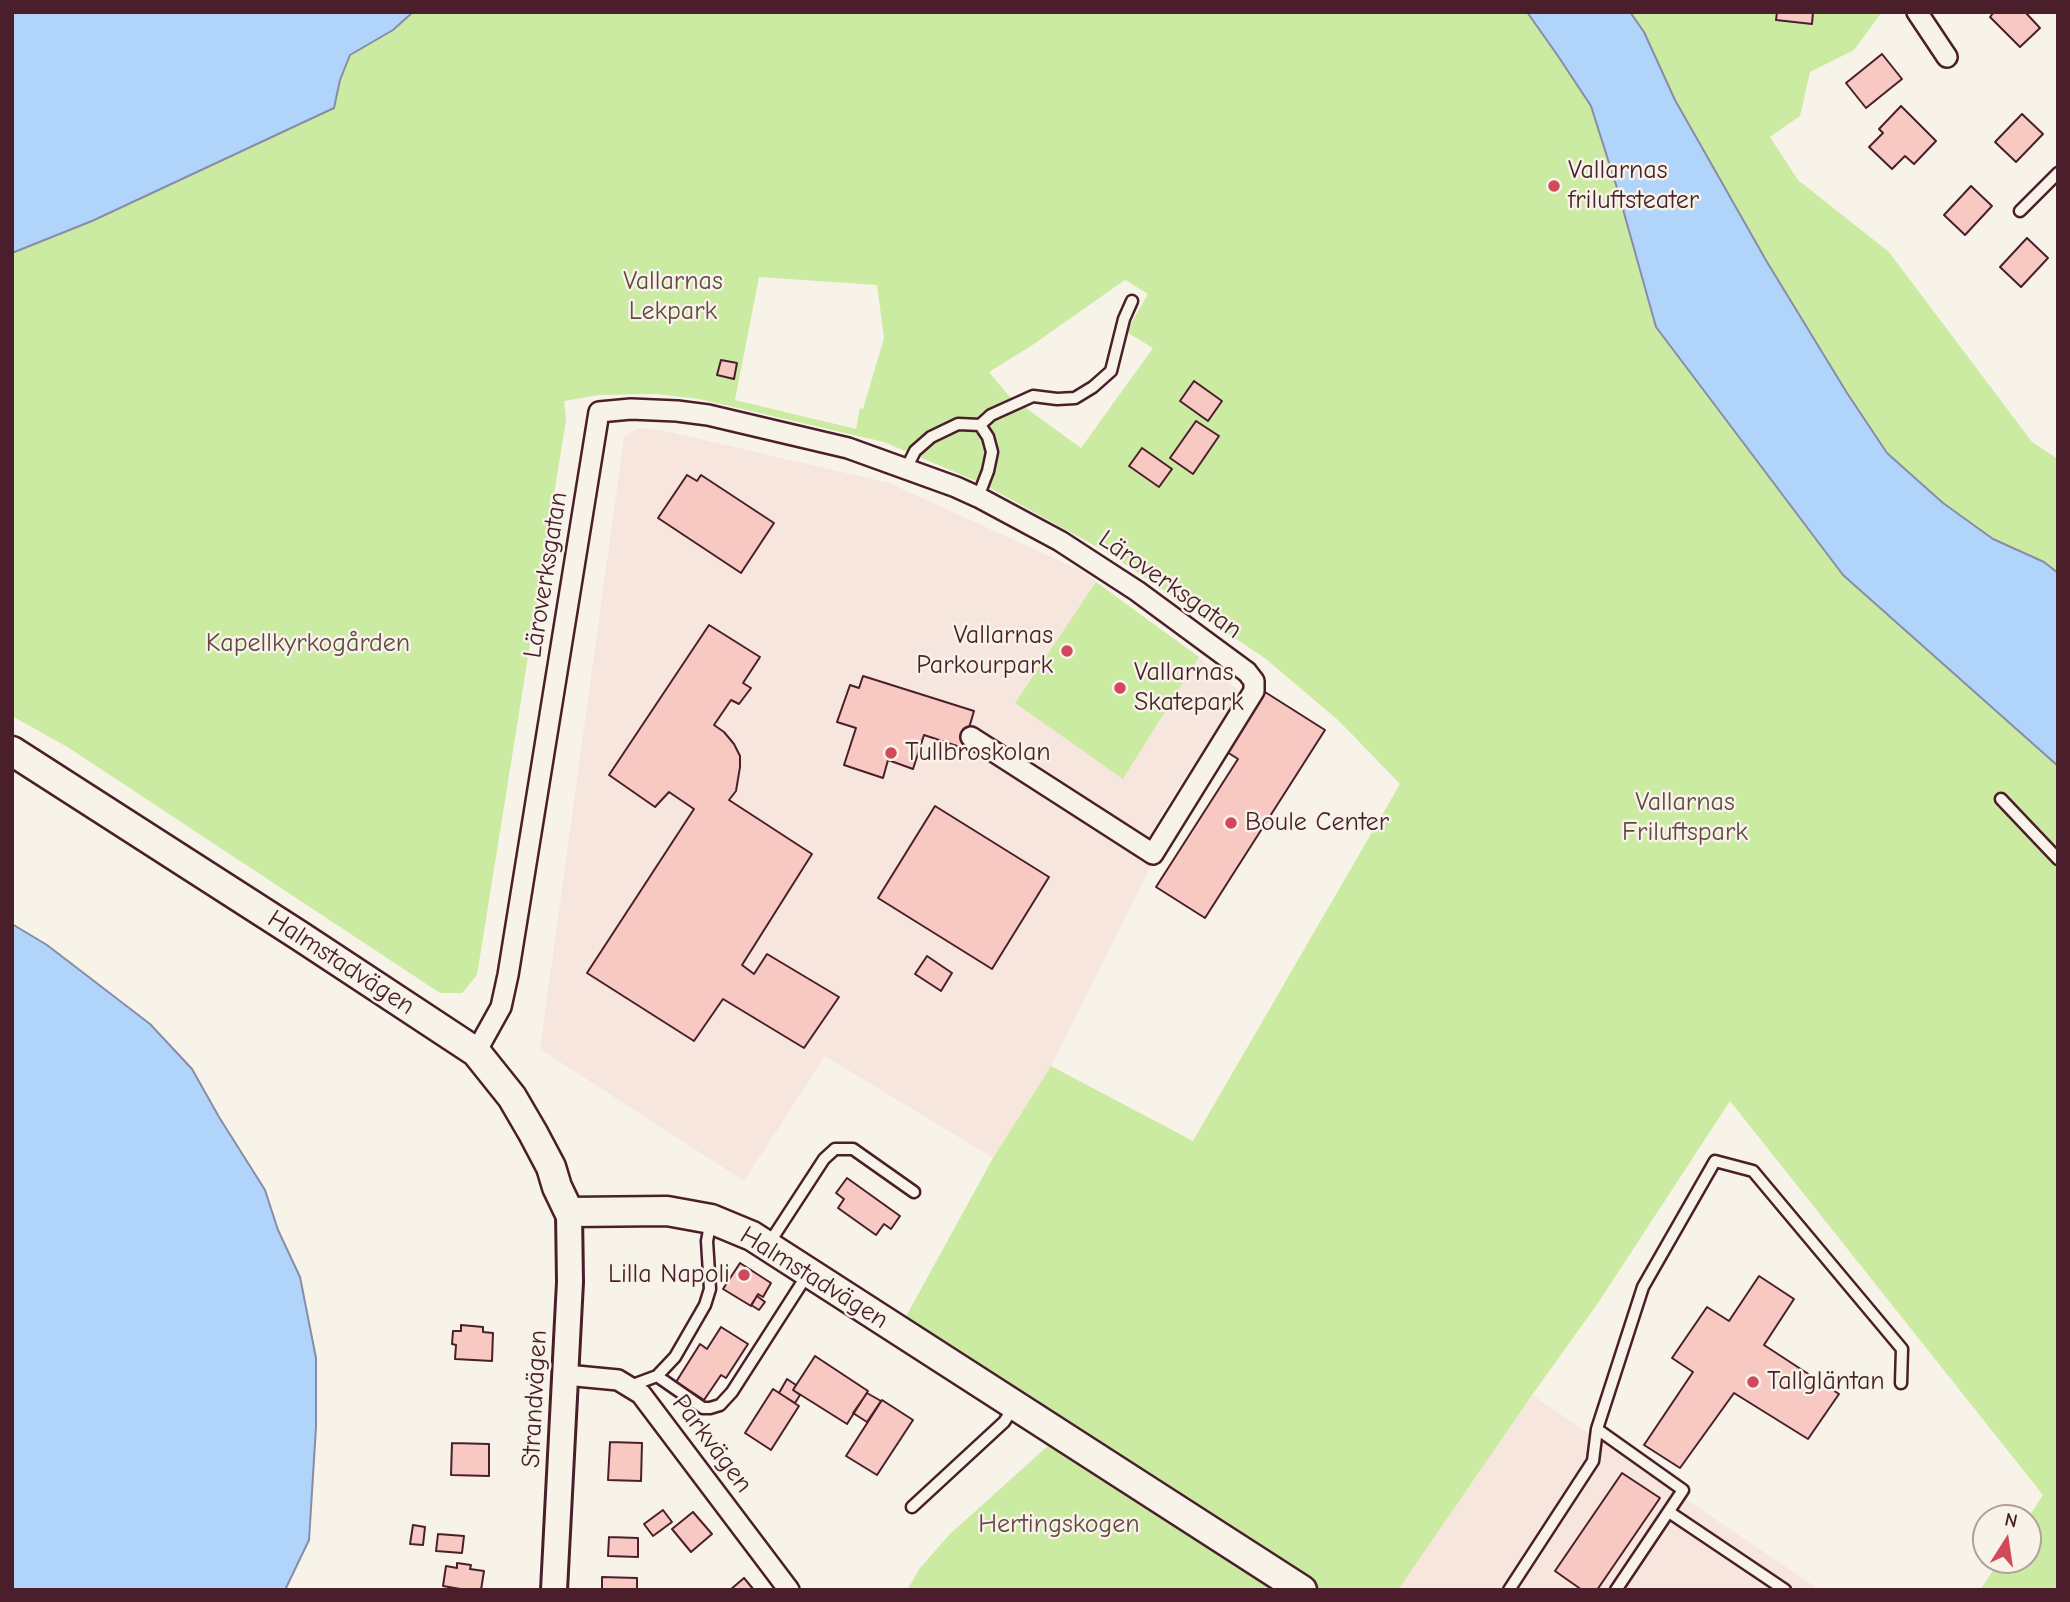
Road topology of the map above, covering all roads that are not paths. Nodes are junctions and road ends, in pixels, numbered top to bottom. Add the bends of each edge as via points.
1 (1917, 12) edge
2 (1947, 57) dead end
3 (2058, 173) edge
4 (2020, 211) dead end
5 (1132, 301) dead end
6 (980, 425) junction
7 (906, 469) junction
8 (978, 497) junction
9 (971, 737) dead end
10 (12, 751) edge
11 (2000, 799) dead end
12 (2058, 859) edge
13 (476, 1052) junction
14 (914, 1192) dead end
15 (569, 1212) junction
16 (711, 1219) junction
17 (767, 1245) junction
18 (808, 1272) junction
19 (566, 1375) junction
20 (657, 1376) junction
21 (1901, 1383) dead end
22 (629, 1387) junction
23 (1016, 1404) junction
24 (1597, 1429) junction
25 (912, 1507) dead end
26 (1669, 1512) junction
27 (554, 1590) edge
28 (789, 1590) edge
29 (1302, 1590) edge
30 (1509, 1590) edge
31 (1616, 1590) edge
32 (1785, 1590) edge

1 - 2 street
3 - 4 lane
5 - 6 lane via 1111,371 1093,387 1075,398 1032,396
6 - 7 lane via 958,424 931,437 915,451
6 - 8 lane via 992,452
7 - 8 street, Läroverksgatan
7 - 13 street, Läroverksgatan via 848,448 708,415 631,409 599,412 508,975 501,1007
8 - 9 street, Läroverksgatan via 1060,541 1137,591 1247,672 1254,691 1153,854
10 - 13 main road, Halmstadvägen
11 - 12 lane
13 - 15 main road, Halmstadvägen via 512,1097 533,1133
14 - 17 lane via 853,1149 835,1149
15 - 16 main road, Halmstadvägen via 667,1211
15 - 19 street, Strandvägen
16 - 17 main road, Halmstadvägen
16 - 20 lane via 706,1241 710,1289 705,1305 675,1357
17 - 18 main road, Halmstadvägen
18 - 20 lane via 720,1405 703,1408
18 - 23 main road, Halmstadvägen
19 - 22 street, Parkvägen via 618,1380
19 - 27 street, Strandvägen
20 - 22 lane
21 - 24 lane via 1902,1349 1753,1171 1714,1161 1643,1287
22 - 28 street, Parkvägen via 641,1394
23 - 25 lane via 1004,1422
23 - 29 main road, Halmstadvägen
24 - 26 lane via 1684,1490
24 - 30 lane via 1592,1461
26 - 31 lane
26 - 32 lane

